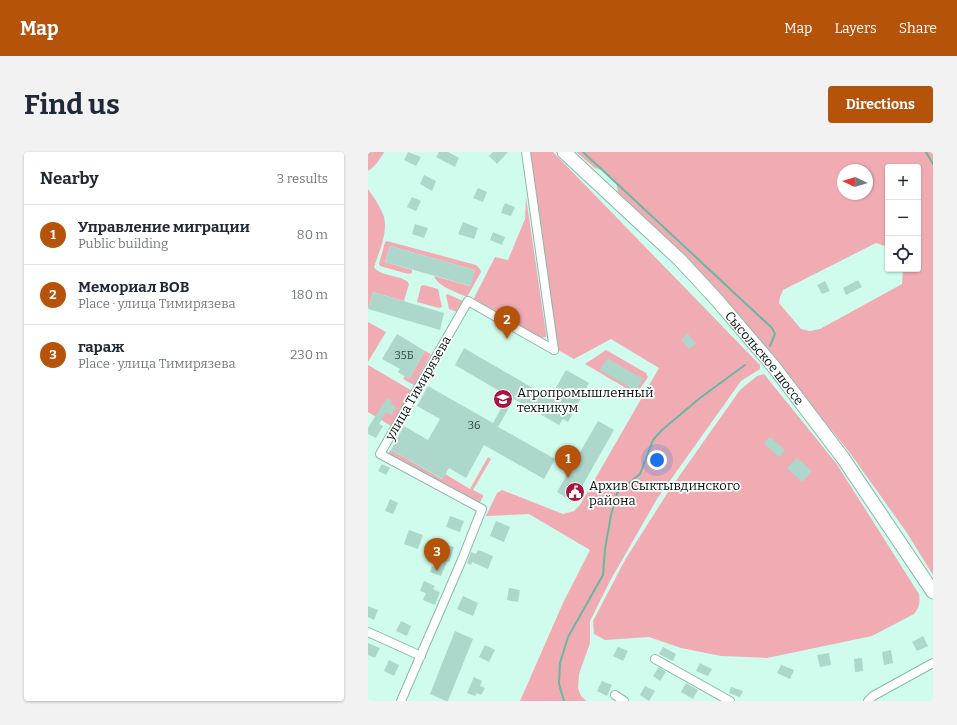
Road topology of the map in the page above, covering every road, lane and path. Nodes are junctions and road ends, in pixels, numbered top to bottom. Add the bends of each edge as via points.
1 (526, 152) edge
2 (564, 152) edge
3 (933, 592) edge
4 (368, 632) edge
5 (421, 656) junction
6 (655, 660) dead end
7 (933, 663) edge
8 (615, 695) dead end
9 (401, 701) edge
10 (624, 701) edge
11 (730, 701) edge
12 (868, 701) edge

1 - 5 street, улица Тимирязева via 554,350 468,301 380,454 482,509
2 - 3 highway, Сысольское шоссе via 680,260 728,312 838,450
4 - 5 street
5 - 9 street, улица Тимирязева
6 - 11 street
7 - 12 street
8 - 10 street

